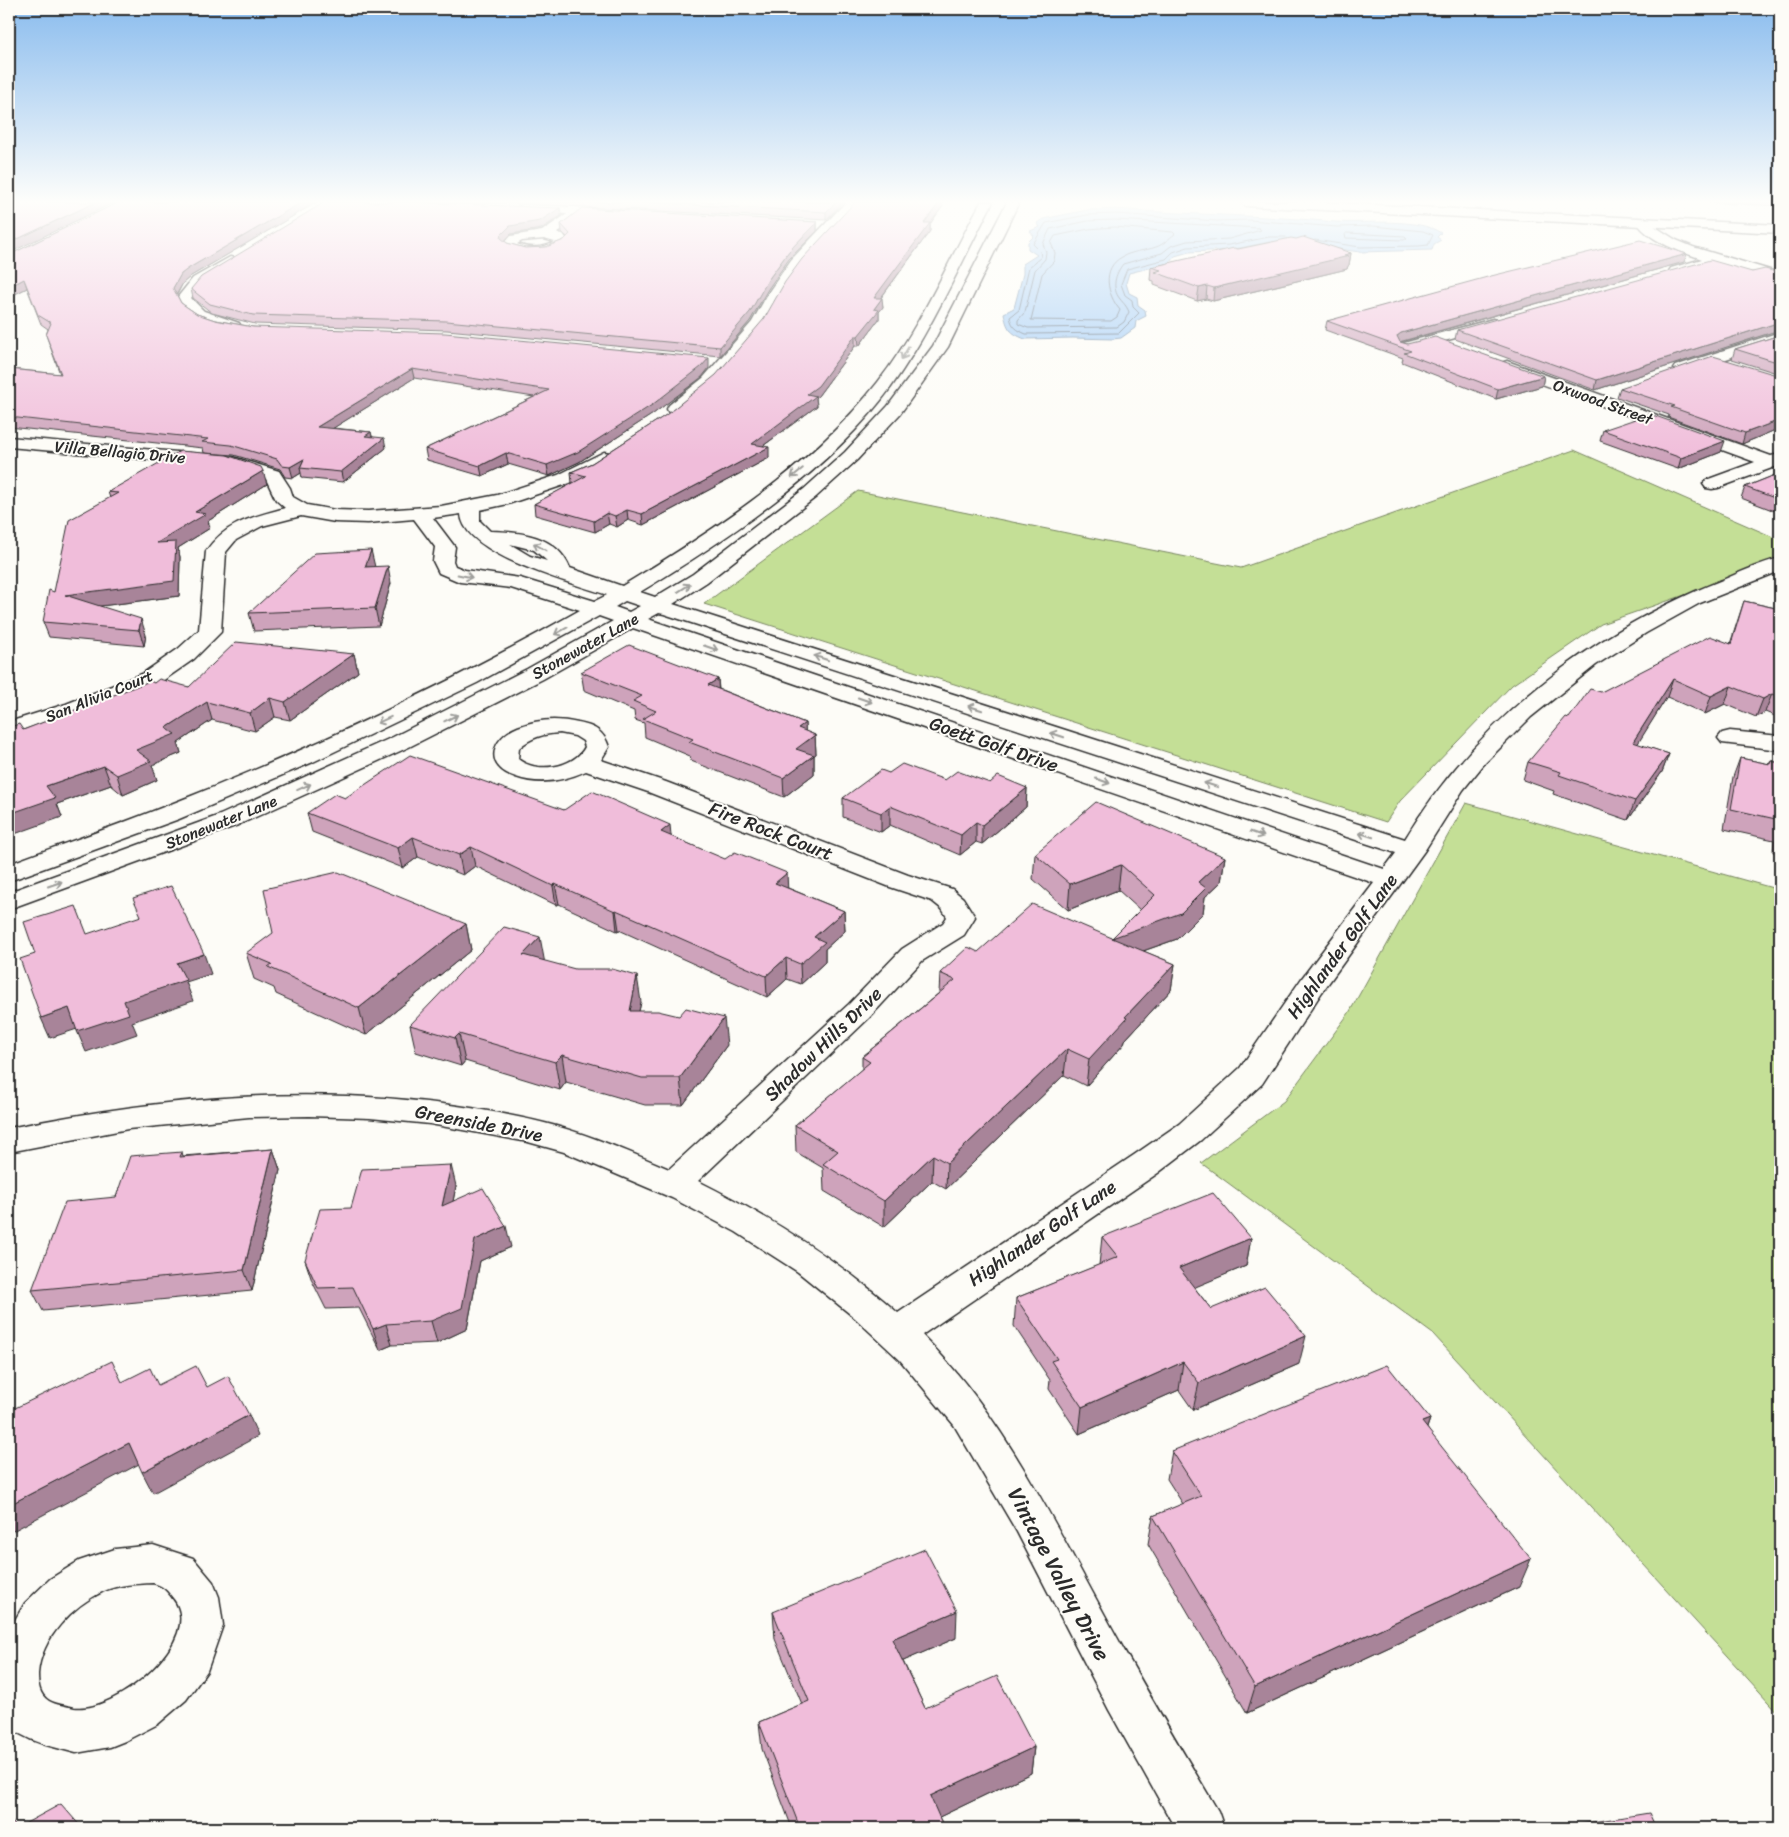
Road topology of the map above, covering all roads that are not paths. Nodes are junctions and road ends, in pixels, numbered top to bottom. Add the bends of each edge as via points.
1 (190, 288) edge
2 (779, 288) edge
3 (943, 288) edge
4 (970, 288) edge
5 (1510, 318) edge
6 (248, 329) edge
7 (1780, 336) edge
8 (1434, 339) junction
9 (1405, 347) edge
10 (1462, 350) edge
11 (1710, 359) junction
12 (1490, 360) edge
13 (1736, 367) edge
14 (1663, 374) edge
15 (1616, 390) edge
16 (1592, 398) junction
17 (1576, 408) dead end
18 (660, 420) edge
19 (9, 442) edge
20 (620, 447) edge
21 (1776, 460) edge
22 (1712, 484) dead end
23 (470, 507) junction
24 (301, 510) junction
25 (420, 514) junction
26 (1780, 564) edge
27 (624, 594) junction
28 (657, 605) junction
29 (599, 609) junction
30 (630, 620) junction
31 (9, 729) edge
32 (1730, 738) dead end
33 (1780, 743) edge
34 (586, 763) dead end
35 (1412, 850) junction
36 (9, 873) edge
37 (1390, 880) junction
38 (9, 901) edge
39 (953, 904) joint
40 (9, 1140) edge
41 (674, 1184) junction
42 (897, 1333) junction
43 (12, 1674) edge
44 (1201, 1828) edge

1 - 6 street via 184,298 196,313 215,322
2 - 18 street via 758,324 716,362 709,381
3 -> 27 street, Stonewater Lane via 900,361 852,424 752,510
28 -> 4 street, Stonewater Lane via 756,536 840,466 880,426 940,347
5 - 8 street
7 - 11 street
8 - 9 street
8 - 10 street
11 - 13 street
11 - 14 street
12 - 16 street, Oxwood Street
15 - 16 street
16 - 17 street
16 - 21 street, Oxwood Street
19 - 24 street, Villa Bellagio Drive via 233,462 272,475 285,500
20 - 23 street via 538,489
21 - 22 street
23 - 25 street
27 -> 23 street, Goett Golf Drive via 523,560 484,536 471,522
24 - 25 street via 335,516
24 - 31 street, San Alivia Court via 255,522 229,536 216,551 210,632 186,654 150,679 74,709
25 -> 29 street, Goett Golf Drive via 445,547 443,561 446,569 460,576 513,582
26 - 35 street, Highlander Golf Lane via 1693,599 1588,660 1523,712 1475,759 1429,821
27 - 28 street, Goett Golf Drive
27 - 29 street, Stonewater Lane
28 - 30 street, Stonewater Lane
35 -> 28 street, Goett Golf Drive
29 - 30 street, Goett Golf Drive
29 -> 36 street, Stonewater Lane via 463,682 308,755 193,804
30 -> 37 street, Goett Golf Drive
38 -> 30 street, Stonewater Lane via 267,804 467,710
32 - 33 street
34 - 39 street, Fire Rock Court via 942,895
35 - 37 street, Highlander Golf Lane
37 - 42 street, Highlander Golf Lane via 1250,1076 1230,1096 1190,1132 1146,1164
39 - 41 street, Shadow Hills Drive via 960,917 954,929 912,955 859,1011
40 - 41 street, Greenside Drive via 93,1123 201,1108 273,1104 406,1109 556,1138
41 - 42 street, Greenside Drive via 736,1215 807,1259
42 - 44 street, Vintage Valley Drive via 964,1409 1022,1501 1125,1697
43 - 43 street via 19,1697 32,1716 54,1728 82,1730 112,1725 142,1709 168,1688 188,1662 200,1636 202,1610 194,1588 177,1571 153,1564 124,1566 94,1575 65,1593 40,1616 23,1645

